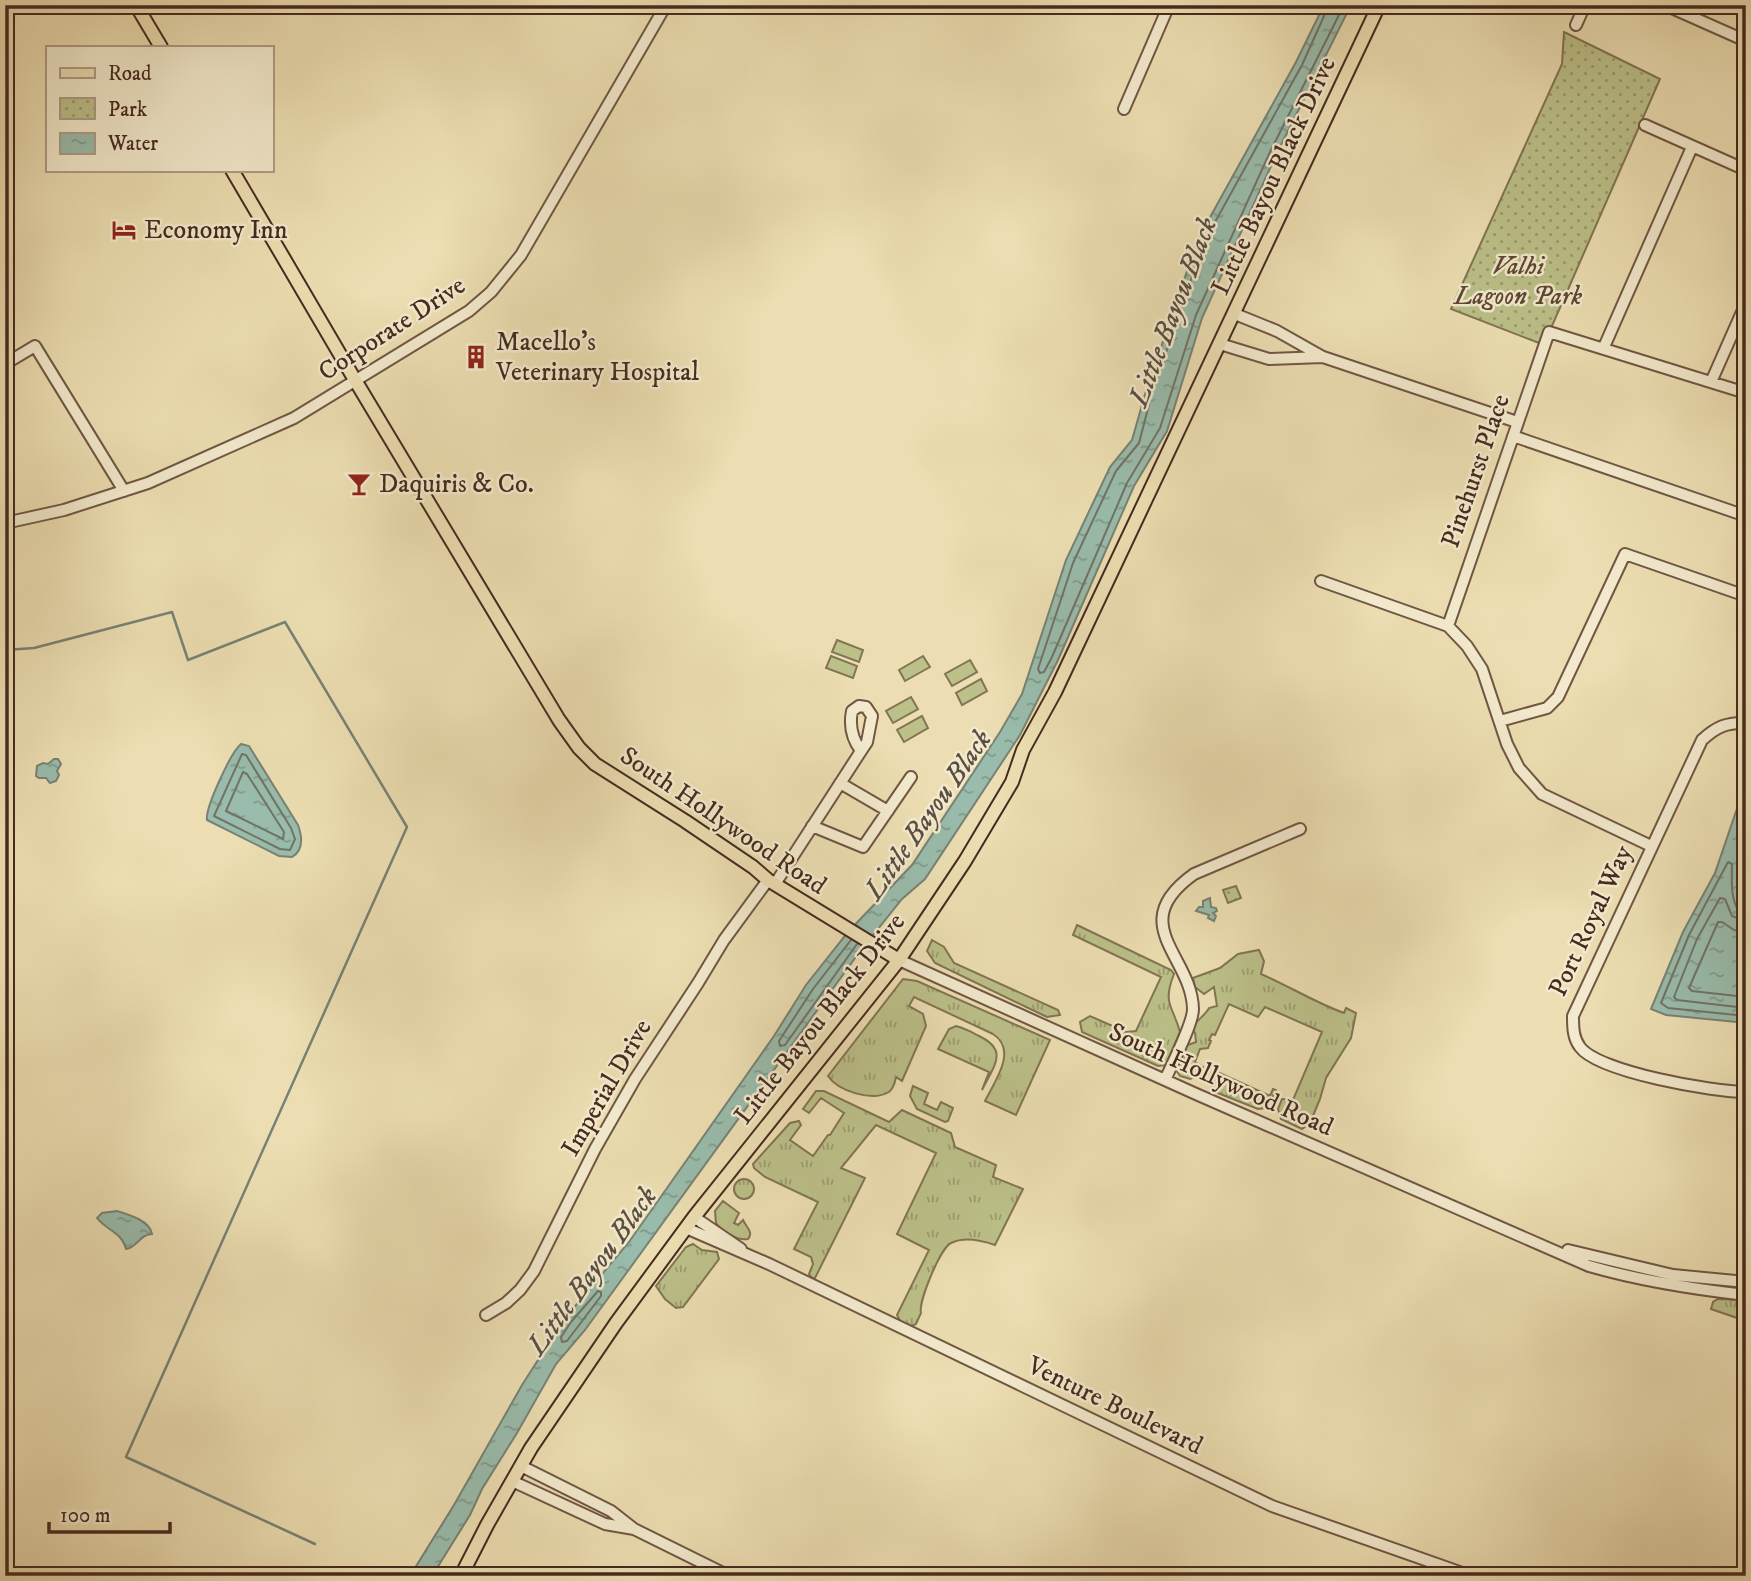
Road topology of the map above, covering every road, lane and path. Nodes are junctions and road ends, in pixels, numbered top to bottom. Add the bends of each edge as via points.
1 (136, 5) edge
2 (666, 5) edge
3 (1169, 5) edge
4 (1380, 5) edge
5 (1585, 5) edge
6 (1665, 5) edge
7 (1576, 25) dead end
8 (1746, 41) edge
9 (160, 46) edge
10 (1124, 109) dead end
11 (1645, 125) dead end
12 (1692, 147) junction
13 (1746, 170) edge
14 (233, 172) edge
15 (1746, 303) edge
16 (1235, 314) junction
17 (1220, 344) junction
18 (1604, 348) junction
19 (1323, 356) junction
20 (5, 364) edge
21 (355, 380) junction
22 (1711, 382) junction
23 (1746, 393) edge
24 (1517, 422) junction
25 (1513, 436) junction
26 (124, 491) junction
27 (1746, 516) edge
28 (5, 523) edge
29 (1321, 581) dead end
30 (1746, 596) edge
31 (1448, 626) junction
32 (1500, 721) junction
33 (1746, 723) edge
34 (861, 751) dead end
35 (911, 777) dead end
36 (840, 783) junction
37 (888, 811) junction
38 (812, 826) junction
39 (1300, 829) dead end
40 (1651, 846) junction
41 (771, 882) junction
42 (899, 960) junction
43 (1165, 1080) junction
44 (1746, 1092) edge
45 (690, 1222) junction
46 (1535, 1241) junction
47 (1746, 1282) edge
48 (1746, 1295) edge
49 (486, 1315) dead end
50 (521, 1466) junction
51 (512, 1481) junction
52 (634, 1529) junction
53 (461, 1576) edge
54 (729, 1576) edge
55 (1471, 1576) edge

1 - 9 main road
2 - 21 street, Corporate Drive via 548,213 509,271 469,311
3 - 10 street
4 - 16 main road, Little Bayou Black Drive
5 - 7 street
6 - 8 street
11 - 12 street
12 - 13 street
12 - 18 street
14 - 21 main road, South Hollywood Road
15 - 22 street
16 - 17 main road, Little Bayou Black Drive
16 - 19 street
17 - 19 street via 1269,359
17 - 42 main road, Little Bayou Black Drive via 1023,750 1012,782
18 - 22 street
18 - 24 street, Pinehurst Place via 1549,332
19 - 24 street
20 - 26 street via 35,346
21 - 26 street, Corporate Drive via 293,418
21 - 41 main road, South Hollywood Road via 579,748 595,764
22 - 23 street
24 - 25 street, Pinehurst Place
25 - 27 street
25 - 31 street, Pinehurst Place
26 - 28 street, Corporate Drive
29 - 31 street
30 - 32 street via 1625,554 1558,697 1547,708
31 - 32 street via 1482,669
32 - 40 street via 1519,768 1542,793
33 - 40 street, Port Royal Way via 1730,722 1702,740
34 - 36 street, Imperial Drive
35 - 37 street
36 - 37 street
36 - 38 street, Imperial Drive
37 - 38 street via 863,847
38 - 41 street, Imperial Drive
39 - 43 street via 1194,874 1169,900 1170,933 1193,1013
40 - 44 street, Port Royal Way via 1573,1016 1573,1032 1580,1049 1595,1059 1657,1080
41 - 42 main road, South Hollywood Road
41 - 49 street, Imperial Drive via 724,940 635,1079 534,1271 506,1303
42 - 43 street, South Hollywood Road
42 - 45 main road, Little Bayou Black Drive
43 - 46 street, South Hollywood Road
45 - 50 main road, Little Bayou Black Drive via 615,1323
45 - 55 street, Venture Boulevard via 749,1255 1252,1497
46 - 47 street, South Hollywood Road via 1673,1275
46 - 48 street, South Hollywood Road via 1589,1266 1639,1280
50 - 51 main road, Little Bayou Black Drive
50 - 52 street via 611,1511
51 - 52 street via 605,1524
51 - 53 main road, Little Bayou Black Drive
52 - 54 street

